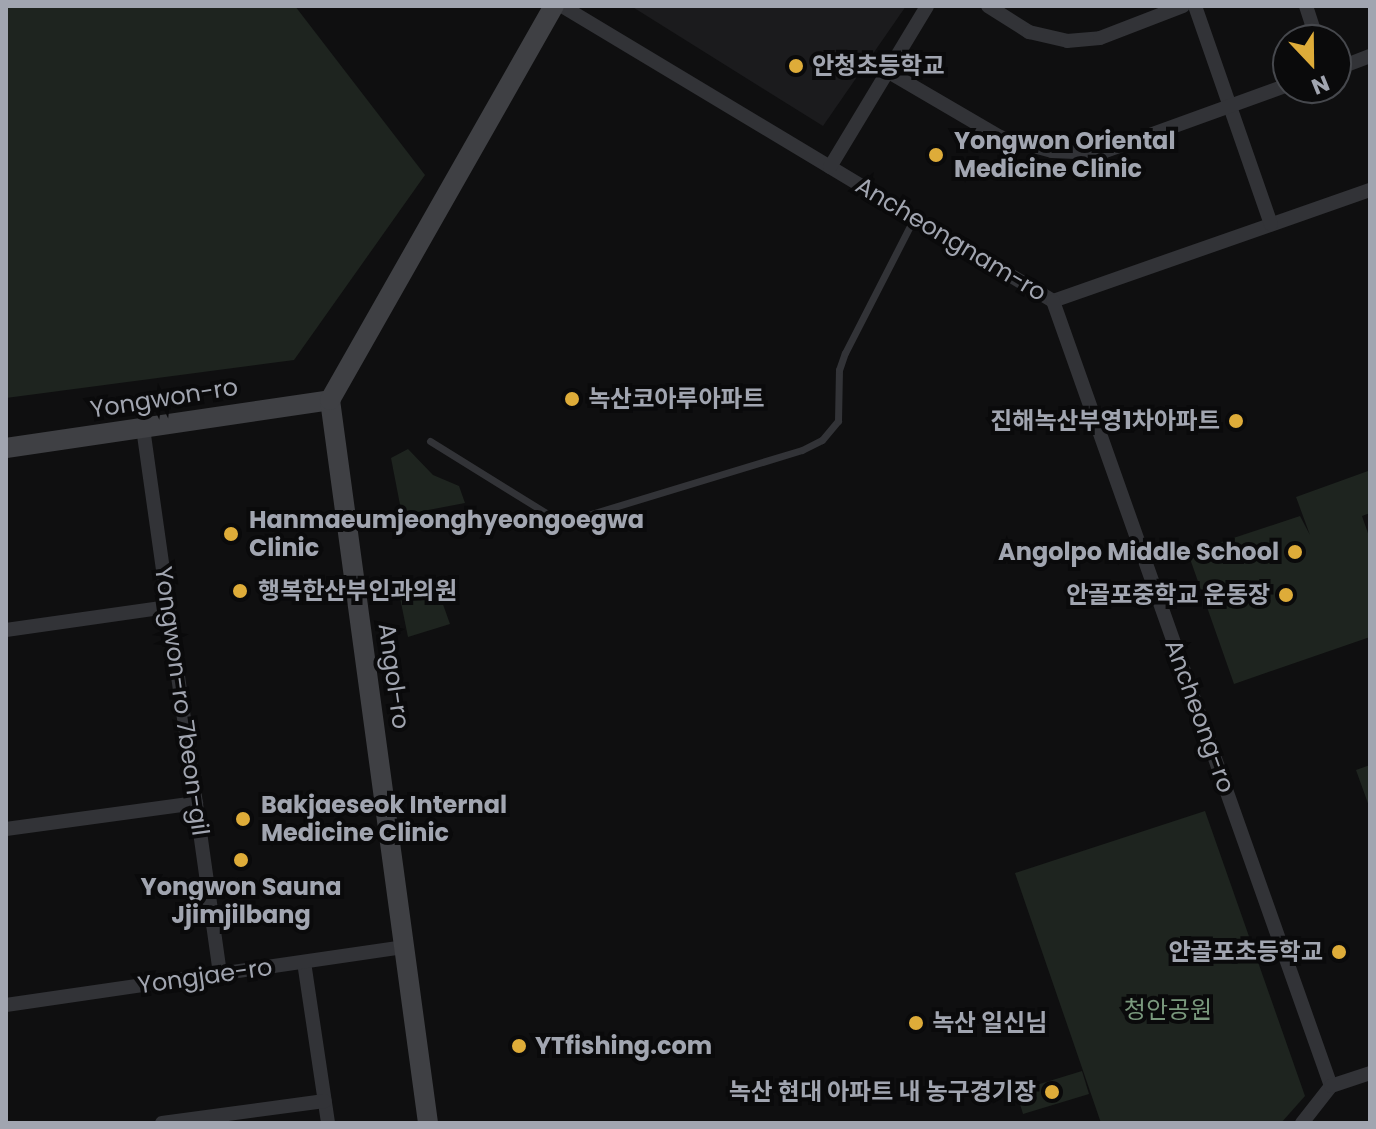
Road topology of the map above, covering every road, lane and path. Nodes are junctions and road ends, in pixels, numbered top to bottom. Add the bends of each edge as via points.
1 (554, 6) edge
2 (562, 6) edge
3 (927, 6) edge
4 (988, 6) edge
5 (1183, 6) edge
6 (1195, 6) edge
7 (887, 71) junction
8 (1272, 90) edge
9 (1227, 105) junction
10 (830, 167) junction
11 (1370, 190) edge
12 (914, 218) junction
13 (1271, 224) junction
14 (1053, 301) junction
15 (330, 400) junction
16 (143, 428) junction
17 (430, 441) dead end
18 (6, 448) edge
19 (168, 607) junction
20 (6, 630) edge
21 (196, 803) junction
22 (6, 829) edge
23 (405, 947) junction
24 (304, 962) junction
25 (220, 974) junction
26 (6, 1005) edge
27 (1370, 1073) edge
28 (1331, 1086) junction
29 (325, 1101) junction
30 (162, 1123) edge
31 (328, 1123) edge
32 (428, 1123) edge
33 (1302, 1123) edge

1 - 15 main road
2 - 10 street, Ancheongnam-ro
3 - 7 street
4 - 5 street via 1029,32 1067,41 1100,38
6 - 9 street
7 - 9 street via 1000,137 1052,151 1100,153
7 - 10 street
8 - 9 street
9 - 13 street
10 - 12 street, Ancheongnam-ro
11 - 13 street, Ancheongnam-ro
12 - 14 street, Ancheongnam-ro
12 - 17 lane via 845,353 839,370 838,421 822,440 802,450 578,518 551,516
13 - 14 street, Ancheongnam-ro
14 - 28 street, Ancheong-ro
15 - 16 main road, Yongwon-ro
15 - 23 main road, Angol-ro
16 - 18 main road, Yongwon-ro
16 - 19 street, Yongwon-ro 7beon-gil
19 - 20 street
19 - 21 street, Yongwon-ro 7beon-gil
21 - 22 street
21 - 25 street, Yongwon-ro 7beon-gil
23 - 24 street, Yongjae-ro
23 - 32 main road, Angol-ro
24 - 25 street, Yongjae-ro
24 - 29 street
25 - 26 street, Yongjae-ro
27 - 28 street
28 - 33 street
29 - 30 street
29 - 31 street

